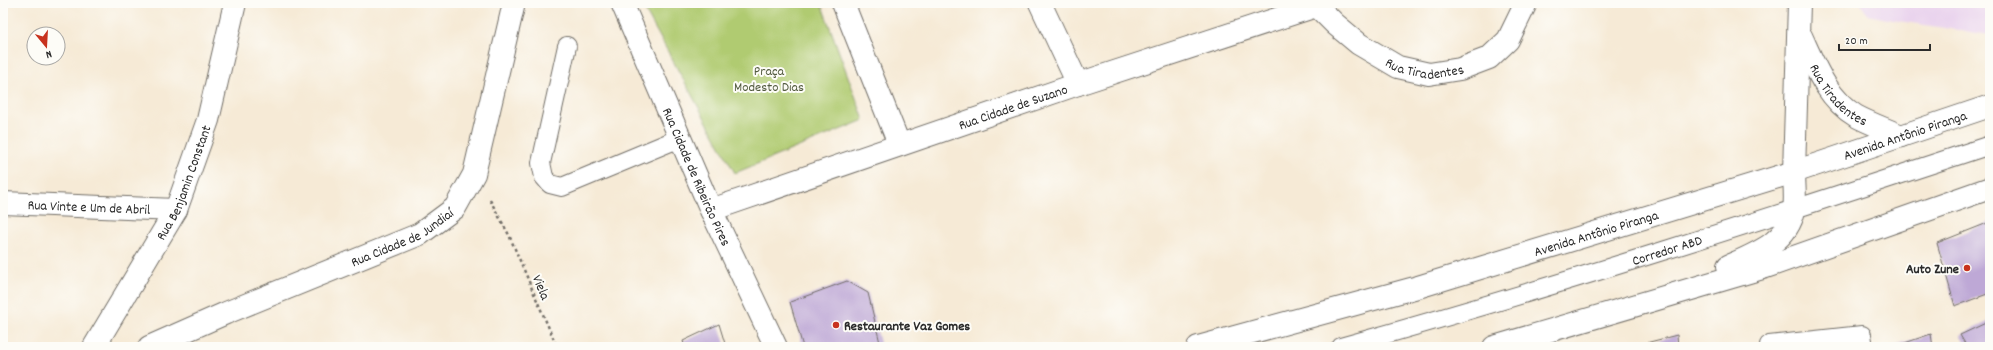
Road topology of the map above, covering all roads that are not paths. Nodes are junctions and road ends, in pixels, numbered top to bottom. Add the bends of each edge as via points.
1 (235, 3) edge
2 (514, 3) edge
3 (622, 3) edge
4 (843, 3) edge
5 (1040, 3) edge
6 (1526, 3) edge
7 (1799, 3) edge
8 (1315, 5) edge
9 (1798, 31) junction
10 (567, 46) dead end
11 (1078, 84) junction
12 (1990, 106) edge
13 (1901, 136) junction
14 (680, 138) junction
15 (899, 144) junction
16 (1990, 145) edge
17 (1794, 172) junction
18 (1990, 188) edge
19 (3, 203) edge
20 (176, 210) junction
21 (711, 210) junction
22 (1794, 210) junction
23 (1648, 302) junction
24 (1769, 345) dead end
25 (94, 347) edge
26 (149, 347) edge
27 (776, 347) edge
28 (1198, 347) edge
29 (1341, 347) edge
30 (1494, 347) edge
31 (1864, 347) edge

1 - 20 street, Rua Benjamin Constant via 208,120
2 - 26 street, Rua Cidade de Jundiaí via 474,174 455,208 420,234
3 - 14 street, Rua Cidade de Ribeirão Pires
4 - 15 street
5 - 11 street
6 - 8 street, Rua Tiradentes via 1508,40 1489,58 1460,69 1429,74 1398,67 1359,44
7 - 9 street, Rua Tiradentes
8 - 11 street, Rua Cidade de Suzano
9 - 13 street, Rua Tiradentes via 1823,82 1838,100 1855,115
9 - 17 street, Rua Tiradentes
10 - 14 lane via 541,163 544,177 550,184 562,187
11 - 15 street, Rua Cidade de Suzano
12 - 13 street, Avenida Antônio Piranga
13 - 17 street, Avenida Antônio Piranga
14 - 21 street, Rua Cidade de Ribeirão Pires
15 - 21 street, Rua Cidade de Suzano
16 - 22 lane, Corredor ABD
17 - 22 street, Rua Tiradentes
17 - 28 street, Avenida Antônio Piranga via 1418,287
18 - 23 street via 1766,267
19 - 20 street, Rua Vinte e Um de Abril
20 - 25 street, Rua Benjamin Constant
21 - 27 street, Rua Cidade de Ribeirão Pires
22 - 23 street via 1784,232 1768,246
22 - 29 lane, Corredor ABD
23 - 30 street
24 - 31 lane via 1862,335

